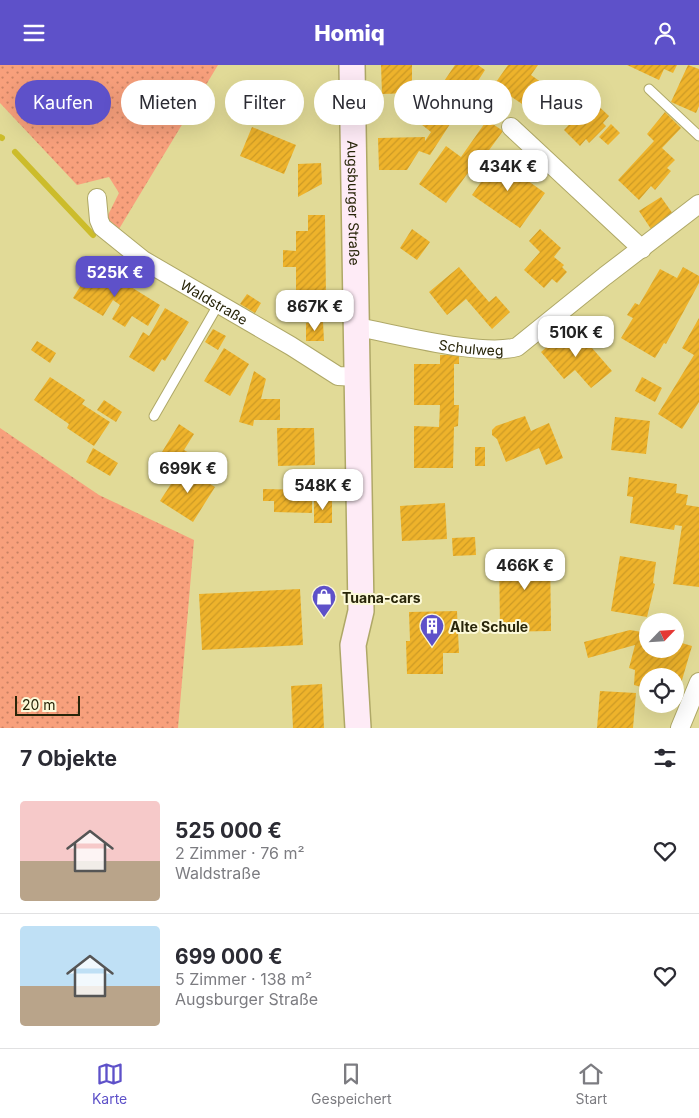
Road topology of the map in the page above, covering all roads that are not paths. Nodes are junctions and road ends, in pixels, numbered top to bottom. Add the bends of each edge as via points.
1 (352, 65) edge
2 (649, 89) dead end
3 (512, 127) dead end
4 (699, 136) edge
5 (97, 198) dead end
6 (699, 203) edge
7 (642, 249) junction
8 (218, 305) junction
9 (357, 327) junction
10 (358, 377) junction
11 (154, 416) dead end
12 (699, 682) edge
13 (694, 709) edge
14 (358, 728) edge
15 (680, 728) edge

1 - 9 street, Augsburger Straße
2 - 4 lane
3 - 7 street
5 - 8 street, Waldstraße via 98,220 117,241
6 - 7 street, Schulweg
7 - 9 street, Schulweg via 517,347 506,351
8 - 10 street, Waldstraße via 338,376
8 - 11 lane
9 - 10 street, Augsburger Straße
10 - 14 street, Augsburger Straße via 361,611 353,645
12 - 13 street
13 - 15 street

